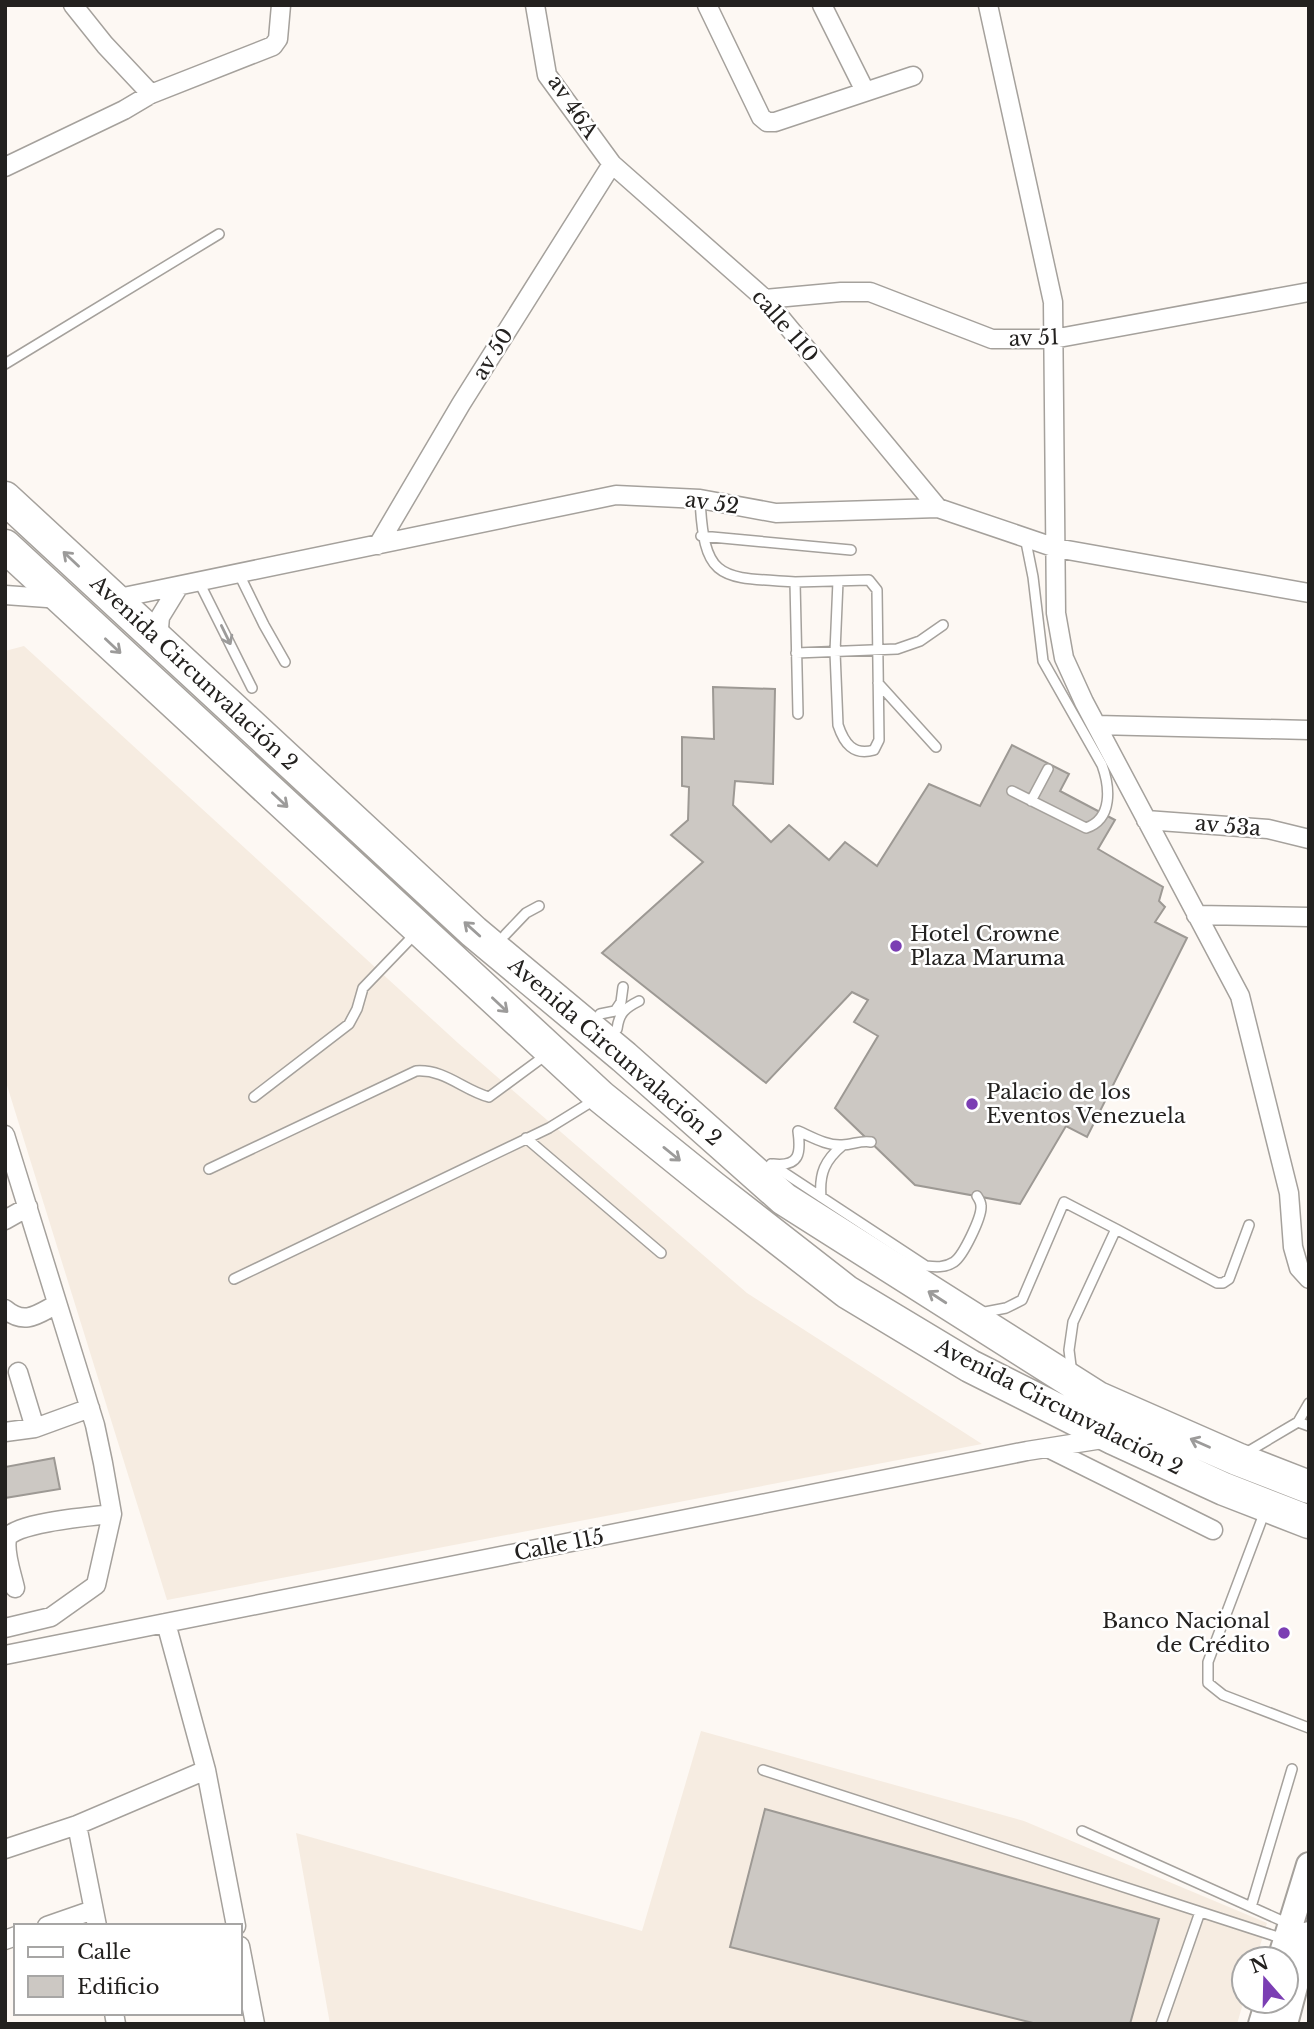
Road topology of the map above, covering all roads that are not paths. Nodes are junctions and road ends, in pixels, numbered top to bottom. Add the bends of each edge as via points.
1 (73, 5) edge
2 (281, 5) edge
3 (535, 5) edge
4 (707, 5) edge
5 (822, 5) edge
6 (988, 5) edge
7 (913, 76) dead end
8 (865, 92) junction
9 (151, 94) junction
10 (612, 164) junction
11 (5, 167) edge
12 (219, 234) dead end
13 (1309, 292) edge
14 (765, 299) junction
15 (1053, 339) junction
16 (5, 364) edge
17 (699, 499) junction
18 (939, 508) junction
19 (9, 509) edge
20 (701, 536) junction
21 (1025, 537) junction
22 (377, 545) junction
23 (5, 546) edge
24 (1056, 548) junction
25 (851, 550) dead end
26 (238, 572) junction
27 (838, 581) junction
28 (199, 582) junction
29 (795, 582) junction
30 (179, 586) junction
31 (1309, 593) edge
32 (5, 595) edge
33 (63, 599) junction
34 (114, 599) junction
35 (943, 625) dead end
36 (158, 639) junction
37 (835, 652) junction
38 (878, 652) junction
39 (796, 653) junction
40 (285, 662) dead end
41 (878, 683) junction
42 (252, 688) dead end
43 (798, 714) dead end
44 (1096, 725) junction
45 (1309, 730) edge
46 (936, 747) dead end
47 (1048, 769) dead end
48 (1012, 791) dead end
49 (1031, 802) junction
50 (1146, 820) junction
51 (1309, 839) edge
52 (539, 906) dead end
53 (1196, 915) junction
54 (1309, 917) edge
55 (419, 930) junction
56 (505, 935) dead end
57 (623, 987) dead end
58 (639, 1001) dead end
59 (600, 1014) dead end
60 (617, 1029) dead end
61 (550, 1052) junction
62 (254, 1097) dead end
63 (601, 1097) junction
64 (5, 1135) edge
65 (526, 1138) junction
66 (871, 1142) dead end
67 (843, 1145) junction
68 (9, 1161) edge
69 (209, 1169) dead end
70 (977, 1196) dead end
71 (821, 1197) junction
72 (27, 1207) junction
73 (5, 1220) edge
74 (1249, 1225) dead end
75 (1116, 1229) junction
76 (661, 1253) dead end
77 (234, 1279) dead end
78 (1309, 1279) edge
79 (57, 1304) junction
80 (5, 1309) edge
81 (966, 1315) junction
82 (18, 1372) dead end
83 (1073, 1382) junction
84 (1309, 1403) edge
85 (90, 1408) junction
86 (1298, 1422) junction
87 (1309, 1426) edge
88 (35, 1428) junction
89 (5, 1432) edge
90 (1113, 1438) junction
91 (1048, 1448) junction
92 (1237, 1458) junction
93 (1309, 1487) edge
94 (1267, 1506) junction
95 (112, 1514) junction
96 (1309, 1522) edge
97 (1213, 1530) dead end
98 (15, 1588) dead end
99 (166, 1623) junction
100 (5, 1628) edge
101 (5, 1655) edge
102 (1309, 1728) edge
103 (1292, 1769) dead end
104 (206, 1770) junction
105 (763, 1770) dead end
106 (77, 1825) junction
107 (1082, 1831) dead end
108 (5, 1849) edge
109 (1309, 1865) edge
110 (1251, 1907) junction
111 (1200, 1912) junction
112 (95, 1918) edge
113 (59, 1924) edge
114 (236, 1924) edge
115 (1297, 1939) edge
116 (242, 1956) edge
117 (255, 2024) edge
118 (1161, 2024) edge
119 (1285, 2024) edge

1 - 9 street
2 - 9 street via 278,39 273,46
3 - 10 street, av 46A via 547,75
4 - 8 street via 767,122
5 - 8 street
6 - 15 street via 1053,302
7 - 8 street
9 - 11 street
10 - 14 street, calle 110
10 - 22 street, av 50
12 - 16 lane
13 - 15 street, av 51
14 - 15 street, av 51 via 870,292 992,339
14 - 18 street, calle 110
15 - 24 street
17 - 18 street, av 52 via 776,513
17 - 20 lane
17 - 22 street, av 52 via 616,495
18 - 21 street, av 52
34 -> 19 highway, Avenida Circunvalación 2
20 - 25 lane
20 - 29 lane via 716,566 725,573
21 - 24 street, av 52
21 - 49 lane via 1043,661 1108,783 1105,809 1094,825 1086,828
22 - 26 street, av 52
23 - 33 highway, Avenida Circunvalación 2
24 - 31 street, av 52
24 - 44 street via 1056,613 1064,658
26 - 28 street, av 52
26 - 40 lane
27 - 29 lane
27 - 37 lane
27 - 38 lane via 869,580 874,585
28 - 30 street, av 52
28 -> 42 lane
29 - 39 lane
30 - 34 street, av 52
30 - 36 street via 160,617
32 - 33 street
33 -> 55 highway, Avenida Circunvalación 2
34 - 36 highway, Avenida Circunvalación 2
35 - 38 lane via 919,641
81 -> 36 highway, Avenida Circunvalación 2 via 784,1199 474,932
37 - 38 lane
37 - 39 lane
37 - 41 lane via 838,725 848,744 863,753 874,750 878,740
38 - 41 lane
39 - 43 lane
41 - 46 lane
44 - 45 street
44 - 50 street
47 - 49 lane
48 - 49 lane
50 - 51 street, av 53a via 1268,829
50 - 53 street
52 - 56 lane
53 - 54 street
53 - 78 street via 1240,996 1289,1193 1293,1247 1299,1268
55 -> 61 highway, Avenida Circunvalación 2
55 - 62 lane via 363,988 349,1024
57 - 59 lane via 615,1010
58 - 60 lane via 626,1007
61 - 63 highway, Avenida Circunvalación 2
61 - 69 lane via 489,1097 442,1074 416,1070
63 - 65 lane
63 -> 90 highway, Avenida Circunvalación 2 via 847,1292 970,1366
64 - 68 street
65 - 76 lane
65 - 77 lane
66 - 67 lane
67 - 71 lane via 823,1167
67 - 71 lane via 798,1130 800,1148 795,1160 785,1166 771,1164
68 - 72 street
70 - 71 lane via 981,1214 963,1251 940,1268 926,1266
72 - 73 street
72 - 79 street
74 - 75 lane via 1229,1279 1223,1283
75 - 81 lane via 1064,1202 1022,1300 1006,1308
75 - 83 lane via 1073,1322 1069,1350
79 - 80 street via 32,1318
79 - 85 street
81 - 83 highway, Avenida Circunvalación 2
82 - 88 street
92 -> 83 highway, Avenida Circunvalación 2 via 1098,1398
84 - 86 lane
85 - 88 street
85 - 95 street
86 - 87 lane
86 - 92 lane
88 - 89 street
90 - 91 street, Calle 115
90 - 94 highway, Avenida Circunvalación 2
91 - 97 street
91 - 99 street, Calle 115
92 - 93 highway, Avenida Circunvalación 2
94 - 96 highway, Avenida Circunvalación 2
94 - 102 lane via 1208,1662 1208,1683 1223,1695
95 - 98 street via 34,1525 9,1535 6,1542
95 - 100 street via 96,1585 51,1617
99 - 101 street, Calle 115
99 - 104 street
103 - 110 lane
104 - 106 street
104 - 114 street
105 - 111 lane
106 - 108 street
106 - 112 street
107 - 110 lane
109 - 115 street
110 - 115 lane
111 - 115 lane
111 - 118 lane
112 - 113 street
115 - 119 street
116 - 117 street

